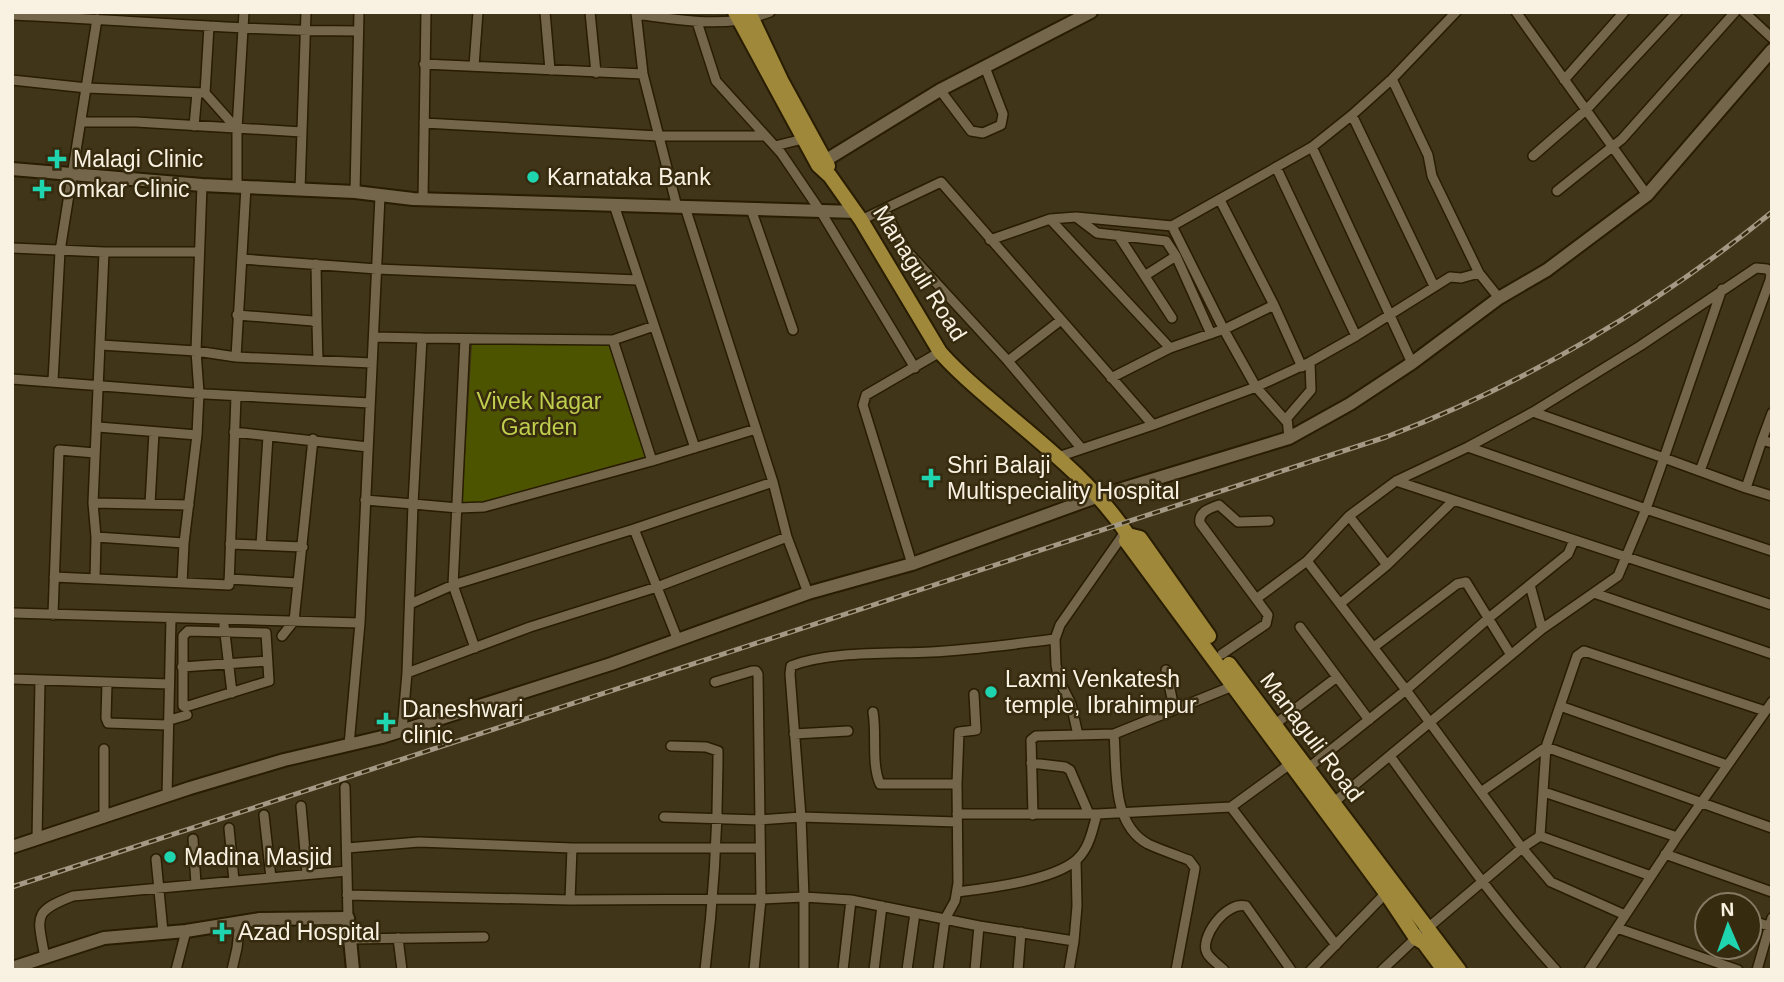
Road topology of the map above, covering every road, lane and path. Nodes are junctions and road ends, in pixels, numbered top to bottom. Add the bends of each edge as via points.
1 (244, 12) edge
2 (306, 12) edge
3 (359, 12) edge
4 (426, 12) edge
5 (478, 12) edge
6 (545, 12) edge
7 (590, 12) edge
8 (770, 12) edge
9 (1091, 12) edge
10 (1456, 12) edge
11 (1516, 12) edge
12 (1624, 12) edge
13 (1677, 12) edge
14 (1735, 12) edge
15 (1744, 12) edge
16 (636, 13) edge
17 (30, 14) edge
18 (71, 14) edge
19 (12, 15) edge
20 (744, 16) edge
21 (97, 19) junction
22 (697, 22) junction
23 (209, 26) junction
24 (244, 29) junction
25 (358, 30) junction
26 (304, 31) junction
27 (1772, 38) edge
28 (1772, 50) edge
29 (424, 64) junction
30 (474, 66) junction
31 (985, 67) junction
32 (550, 70) junction
33 (596, 73) junction
34 (643, 74) junction
35 (1392, 79) junction
36 (12, 80) edge
37 (1564, 80) junction
38 (87, 88) junction
39 (940, 90) junction
40 (201, 93) junction
41 (1587, 109) junction
42 (1352, 115) junction
43 (81, 122) junction
44 (424, 123) junction
45 (194, 126) junction
46 (237, 129) junction
47 (302, 132) junction
48 (658, 136) junction
49 (764, 136) junction
50 (803, 139) junction
51 (775, 146) junction
52 (1312, 147) junction
53 (1613, 147) junction
54 (1533, 156) dead end
55 (822, 163) junction
56 (1276, 167) junction
57 (12, 169) edge
58 (74, 173) junction
59 (202, 185) junction
60 (242, 186) junction
61 (300, 190) junction
62 (1557, 191) dead end
63 (355, 192) junction
64 (1647, 195) junction
65 (380, 197) junction
66 (423, 199) junction
67 (1220, 200) junction
68 (614, 205) junction
69 (681, 207) junction
70 (751, 209) junction
71 (884, 209) junction
72 (821, 212) junction
73 (858, 216) junction
74 (1076, 217) junction
75 (1050, 219) junction
76 (1172, 226) junction
77 (1118, 235) junction
78 (990, 240) junction
79 (12, 248) edge
80 (60, 251) junction
81 (104, 252) junction
82 (198, 252) junction
83 (1176, 256) junction
84 (242, 259) junction
85 (316, 264) junction
86 (377, 269) junction
87 (1479, 273) junction
88 (1146, 275) junction
89 (637, 280) junction
90 (1434, 286) junction
91 (1722, 289) junction
92 (1499, 298) junction
93 (1274, 305) junction
94 (1390, 314) junction
95 (237, 315) junction
96 (1172, 318) dead end
97 (1061, 320) junction
98 (317, 324) junction
99 (654, 326) junction
100 (793, 330) dead end
101 (1224, 330) junction
102 (1211, 334) junction
103 (1356, 336) junction
104 (374, 337) junction
105 (422, 338) junction
106 (465, 340) junction
107 (613, 340) junction
108 (101, 345) junction
109 (1171, 348) junction
110 (196, 351) junction
111 (940, 352) junction
112 (236, 357) junction
113 (318, 361) junction
114 (1008, 361) junction
115 (372, 363) junction
116 (1412, 363) junction
117 (1306, 364) junction
118 (915, 368) junction
119 (1111, 378) junction
120 (12, 379) edge
121 (53, 381) junction
122 (98, 385) junction
123 (1256, 387) junction
124 (199, 393) junction
125 (236, 396) junction
126 (370, 403) junction
127 (1533, 412) junction
128 (1772, 412) edge
129 (1286, 421) junction
130 (1153, 425) junction
131 (98, 427) junction
132 (756, 429) junction
133 (153, 432) junction
134 (234, 432) junction
135 (197, 435) junction
136 (268, 436) junction
137 (1289, 438) junction
138 (313, 439) junction
139 (1767, 442) edge
140 (368, 447) junction
141 (695, 447) junction
142 (1468, 447) junction
143 (1082, 449) junction
144 (95, 453) junction
145 (1058, 457) junction
146 (1664, 458) junction
147 (652, 461) junction
148 (1700, 471) junction
149 (1396, 481) junction
150 (773, 482) junction
151 (1746, 488) junction
152 (1099, 496) junction
153 (1772, 496) edge
154 (365, 500) junction
155 (1453, 500) junction
156 (93, 502) junction
157 (150, 504) junction
158 (413, 504) junction
159 (190, 505) junction
160 (457, 508) junction
161 (1646, 509) junction
162 (1349, 516) junction
163 (1269, 521) dead end
164 (634, 529) junction
165 (1127, 533) junction
166 (96, 537) junction
167 (787, 537) junction
168 (1574, 540) junction
169 (184, 543) junction
170 (230, 544) junction
171 (261, 545) junction
172 (303, 547) junction
173 (1772, 551) edge
174 (1627, 558) junction
175 (1307, 561) junction
176 (912, 564) junction
177 (1387, 565) junction
178 (54, 577) junction
179 (95, 579) junction
180 (229, 579) junction
181 (182, 583) junction
182 (297, 583) junction
183 (1530, 584) junction
184 (453, 585) junction
185 (657, 587) junction
186 (808, 593) junction
187 (1594, 593) junction
188 (1256, 599) junction
189 (1341, 603) junction
190 (410, 604) junction
191 (1772, 605) edge
192 (12, 613) edge
193 (53, 615) junction
194 (1490, 617) junction
195 (171, 618) junction
196 (224, 619) junction
197 (294, 621) junction
198 (359, 623) junction
199 (1300, 627) dead end
200 (1542, 629) junction
201 (225, 631) junction
202 (282, 636) dead end
203 (677, 638) junction
204 (1055, 639) junction
205 (1374, 647) junction
206 (475, 648) junction
207 (1222, 654) junction
208 (1772, 654) edge
209 (1511, 655) junction
210 (268, 660) junction
211 (229, 664) junction
212 (182, 667) junction
213 (1166, 670) dead end
214 (407, 673) junction
215 (1337, 677) junction
216 (12, 679) edge
217 (40, 680) junction
218 (715, 682) dead end
219 (107, 683) junction
220 (169, 684) junction
221 (1233, 686) junction
222 (1406, 690) junction
223 (232, 693) junction
224 (974, 694) dead end
225 (1772, 702) edge
226 (1560, 706) junction
227 (1174, 708) junction
228 (1765, 711) junction
229 (873, 712) dead end
230 (187, 715) dead end
231 (1369, 720) junction
232 (1430, 723) junction
233 (167, 725) junction
234 (1274, 725) junction
235 (402, 730) junction
236 (848, 731) dead end
237 (794, 734) junction
238 (1114, 734) junction
239 (1078, 735) junction
240 (349, 745) junction
241 (671, 746) dead end
242 (1546, 747) junction
243 (104, 749) dead end
244 (1390, 756) junction
245 (1031, 763) junction
246 (1290, 764) junction
247 (1727, 765) junction
248 (1307, 769) junction
249 (957, 784) junction
250 (345, 787) dead end
251 (1481, 792) junction
252 (1544, 792) junction
253 (167, 796) junction
254 (1702, 801) junction
255 (1334, 803) junction
256 (301, 806) dead end
257 (1231, 807) junction
258 (1121, 813) junction
259 (1093, 814) junction
260 (264, 815) dead end
261 (1033, 815) junction
262 (664, 817) dead end
263 (718, 817) junction
264 (800, 817) junction
265 (104, 818) junction
266 (957, 818) junction
267 (760, 820) junction
268 (229, 828) dead end
269 (1772, 828) edge
270 (1540, 836) junction
271 (1677, 837) junction
272 (37, 839) junction
273 (193, 839) dead end
274 (12, 847) edge
275 (346, 848) junction
276 (572, 848) junction
277 (759, 848) junction
278 (1522, 848) junction
279 (715, 849) junction
280 (1665, 855) junction
281 (156, 859) dead end
282 (1076, 860) junction
283 (347, 870) junction
284 (307, 874) junction
285 (1651, 876) junction
286 (271, 877) junction
287 (234, 881) junction
288 (1482, 882) junction
289 (196, 884) junction
290 (159, 888) junction
291 (957, 892) junction
292 (1772, 892) edge
293 (1386, 893) junction
294 (347, 895) junction
295 (804, 897) junction
296 (761, 899) junction
297 (570, 900) junction
298 (713, 900) junction
299 (851, 900) junction
300 (882, 906) junction
301 (915, 913) junction
302 (1625, 915) junction
303 (348, 918) junction
304 (945, 919) junction
305 (240, 921) junction
306 (1770, 922) edge
307 (979, 926) junction
308 (1617, 928) junction
309 (186, 930) junction
310 (163, 932) junction
311 (1021, 932) junction
312 (1422, 933) junction
313 (484, 937) dead end
314 (398, 938) junction
315 (350, 939) junction
316 (1074, 941) junction
317 (1336, 945) junction
318 (45, 958) junction
319 (27, 967) edge
320 (12, 968) edge
321 (1593, 969) edge
322 (176, 970) edge
323 (232, 970) edge
324 (353, 970) edge
325 (402, 970) edge
326 (705, 970) edge
327 (754, 970) edge
328 (804, 970) edge
329 (843, 970) edge
330 (874, 970) edge
331 (907, 970) edge
332 (938, 970) edge
333 (975, 970) edge
334 (1018, 970) edge
335 (1069, 970) edge
336 (1176, 970) edge
337 (1224, 970) edge
338 (1291, 970) edge
339 (1311, 970) edge
340 (1381, 970) edge
341 (1444, 970) edge
342 (1459, 970) edge
343 (1556, 970) edge
344 (1738, 970) edge
345 (1756, 970) edge

1 - 24 street
2 - 26 street
3 - 25 street
4 - 29 street
5 - 30 street
6 - 32 street
7 - 33 street
8 - 20 street
9 - 31 street
10 - 35 street
11 - 37 street
12 - 37 street
13 - 41 street
14 - 53 street
15 - 27 street
16 - 22 street
16 - 34 street
17 - 18 street
17 - 19 street
18 - 21 street
20 - 22 street
20 - 50 main road, Managuli Road
20 - 55 main road, Managuli Road
21 - 23 street
21 - 38 street
22 - 49 street via 716,80
23 - 24 street
23 - 40 street
24 - 26 street
24 - 46 street
25 - 26 street
25 - 63 street
26 - 47 street
28 - 64 street
29 - 30 street
29 - 44 street
30 - 32 street
31 - 39 street
31 - 39 street via 1003,114 1001,125 983,134 971,131
32 - 33 street
33 - 34 street
34 - 48 street
35 - 42 street
35 - 87 street
36 - 38 street
37 - 41 street
38 - 40 street
38 - 43 street
39 - 55 street
40 - 45 street
40 - 46 street
41 - 53 street
41 - 54 street
42 - 52 street
42 - 90 street
43 - 45 street
43 - 58 street
44 - 48 street
44 - 66 street
45 - 46 street
46 - 47 street
46 - 60 street
47 - 61 street
48 - 49 street
48 - 69 street
49 - 51 street
50 - 51 street
50 - 55 main road, Managuli Road
51 - 72 street
52 - 56 street
52 - 94 street
53 - 62 street
53 - 64 street
55 - 73 main road, Managuli Road
56 - 67 street
56 - 103 street
57 - 58 street
58 - 59 street
58 - 80 street
59 - 60 street
59 - 82 street
60 - 61 street
60 - 84 street
61 - 63 street
63 - 65 street
64 - 92 street via 1547,270
65 - 66 street
65 - 86 street
66 - 68 street
67 - 76 street
67 - 93 street
68 - 69 street
68 - 89 street
69 - 70 street
69 - 132 street
70 - 72 street
70 - 100 street
71 - 73 street
71 - 78 street via 940,182
71 - 114 street via 905,248
72 - 73 street
72 - 118 street
73 - 111 main road, Managuli Road
74 - 75 street
74 - 76 street
74 - 77 street via 1093,232
75 - 78 street
75 - 109 street
76 - 101 street
77 - 83 street via 1164,240
77 - 88 street
78 - 97 street
79 - 80 street
80 - 81 street
80 - 121 street
81 - 82 street
81 - 108 street
82 - 110 street
83 - 88 street
83 - 102 street
84 - 85 street
84 - 95 street
85 - 86 street
85 - 98 street
86 - 89 street
86 - 104 street
87 - 90 street via 1450,277
87 - 92 street
88 - 96 street
89 - 99 street
90 - 94 street
91 - 127 street
91 - 146 street
91 - 148 street via 1756,268 1771,273
92 - 116 street
93 - 101 street
93 - 117 street
94 - 103 street
94 - 116 street
95 - 98 street
95 - 112 street
97 - 114 street
97 - 119 street
98 - 113 street
99 - 107 street
99 - 141 street
101 - 102 street
101 - 123 street
102 - 109 street
103 - 117 street
104 - 105 street
104 - 115 street
105 - 106 street
105 - 158 street
106 - 107 street
106 - 160 street
107 - 147 street
108 - 110 street
108 - 122 street
109 - 119 street
110 - 112 street
110 - 124 street
111 - 118 street
111 - 145 main road, Managuli Road
112 - 113 street
113 - 115 street
114 - 143 street
115 - 126 street
116 - 137 street
117 - 123 street
117 - 129 street via 1311,390
118 - 176 street via 866,395 863,405
119 - 130 street
120 - 121 street
121 - 122 street
122 - 124 street
122 - 131 street
123 - 129 street
123 - 130 street
124 - 125 street
124 - 135 street
125 - 126 street
125 - 134 street
126 - 140 street
127 - 142 street
127 - 146 street
128 - 139 street
129 - 137 street
130 - 143 street
131 - 133 street
131 - 144 street
132 - 141 street
132 - 150 street
133 - 135 street
133 - 157 street
134 - 136 street
134 - 170 street
135 - 159 street
136 - 138 street
136 - 171 street
137 - 152 street
138 - 140 street
138 - 172 street
139 - 151 street
140 - 154 street
141 - 147 street
142 - 149 street
142 - 161 street
143 - 145 street
144 - 156 street
144 - 178 street via 59,450
145 - 152 main road, Managuli Road
146 - 148 street
146 - 161 street
147 - 160 street via 484,507
148 - 151 street
149 - 155 street
149 - 162 street
150 - 164 street
150 - 167 street
151 - 153 street
152 - 165 main road, Managuli Road
152 - 176 street
154 - 158 street
154 - 198 street
155 - 168 street
155 - 177 street
156 - 157 street
156 - 166 street
157 - 159 street
158 - 160 street
158 - 190 street
159 - 169 street
160 - 184 street
161 - 173 street
161 - 174 street
162 - 175 street
162 - 177 street
163 - 188 street via 1238,522 1219,505 1199,518
164 - 184 street
164 - 185 street
165 - 204 street via 1060,625
165 - 207 main road, Managuli Road via 1140,538
165 - 221 main road, Managuli Road via 1126,541
166 - 169 street
166 - 179 street
167 - 185 street
167 - 186 street
168 - 174 street
168 - 183 street via 1569,554
169 - 181 street
170 - 171 street
170 - 180 street
171 - 172 street
172 - 182 street
174 - 187 street via 1618,576
174 - 191 street
175 - 188 street
175 - 189 street
176 - 186 street
177 - 189 street
178 - 179 street
178 - 193 street
179 - 181 street
180 - 181 street via 229,585
180 - 182 street
182 - 197 street
183 - 194 street
183 - 200 street
184 - 190 street
184 - 206 street
185 - 203 street
185 - 206 street
186 - 203 street
187 - 200 street
187 - 208 street
188 - 207 street via 1268,620
189 - 205 street
190 - 214 street
192 - 193 street
193 - 195 street
194 - 205 street via 1466,582 1461,582
194 - 209 street
194 - 222 street
195 - 196 street
195 - 220 street
196 - 197 street
196 - 201 street
197 - 198 street
197 - 202 street
198 - 240 street
199 - 215 street
200 - 209 street
201 - 210 street via 266,633
201 - 211 street
201 - 212 street via 185,632
203 - 235 street
204 - 237 street via 887,652 794,665 790,674
204 - 239 street via 1059,680 1071,704
205 - 222 street
206 - 214 street
207 - 234 main road, Managuli Road
209 - 232 street
210 - 211 street
210 - 223 street via 267,683
211 - 212 street
211 - 223 street
212 - 223 street via 181,702 185,707
213 - 227 street
214 - 235 street
215 - 231 street
215 - 234 street
216 - 217 street
217 - 219 street
217 - 272 street
218 - 267 street via 755,670 758,674
219 - 220 street
219 - 233 street via 108,723
220 - 233 street
221 - 227 street
221 - 246 main road, Managuli Road
222 - 231 street
222 - 232 street
224 - 249 street via 976,730 959,732
225 - 228 street
226 - 228 street via 1577,656 1584,651
226 - 242 street
226 - 247 street
227 - 238 street
228 - 247 street
229 - 249 street via 880,784
230 - 233 street
231 - 248 street
232 - 244 street
232 - 251 street
233 - 253 street
234 - 248 main road, Managuli Road
235 - 240 street
236 - 237 street
237 - 264 street
238 - 239 street
238 - 258 street
239 - 245 street via 1036,736 1031,743
240 - 253 street
241 - 263 street via 718,751
242 - 251 street
242 - 252 street
242 - 254 street
243 - 265 street
244 - 255 street
244 - 288 street
245 - 259 street via 1070,770
245 - 261 street
246 - 257 street
246 - 293 main road, Managuli Road
247 - 254 street
248 - 255 main road, Managuli Road
249 - 266 street
250 - 275 street
251 - 278 street
252 - 270 street
252 - 271 street
253 - 265 street
254 - 269 street
254 - 271 street
255 - 312 main road, Managuli Road
256 - 284 street
257 - 258 street
257 - 317 street
258 - 259 street
258 - 336 street via 1147,843 1189,860 1195,868
259 - 261 street
259 - 282 street via 1088,843
260 - 286 street
261 - 266 street
262 - 263 street
263 - 267 street
263 - 279 street
264 - 266 street
264 - 267 street
264 - 295 street
265 - 272 street
266 - 291 street
267 - 277 street
268 - 287 street
270 - 278 street
270 - 285 street
271 - 280 street
272 - 274 street
273 - 289 street
275 - 276 street via 419,842
275 - 283 street
276 - 279 street
276 - 297 street
277 - 279 street
277 - 296 street
278 - 288 street
278 - 302 street via 1551,882
279 - 298 street
280 - 285 street
280 - 292 street
281 - 290 street
282 - 291 street via 1023,882
282 - 316 street
283 - 284 street
283 - 294 street
284 - 286 street
285 - 302 street
286 - 287 street
287 - 289 street
288 - 312 street
288 - 343 street
289 - 290 street
290 - 310 street
290 - 318 street via 73,896 48,905 40,924
291 - 304 street
293 - 312 main road, Managuli Road
293 - 317 street
294 - 297 street
294 - 303 street
295 - 296 street
295 - 299 street
295 - 328 street
296 - 298 street
296 - 327 street
297 - 298 street
298 - 326 street
299 - 300 street
299 - 329 street
300 - 301 street
300 - 330 street
301 - 304 street
301 - 331 street
302 - 308 street
303 - 305 street
303 - 315 street
304 - 307 street
304 - 332 street
305 - 309 street
305 - 323 street
306 - 345 street
307 - 311 street
307 - 333 street
308 - 321 street
308 - 344 street
309 - 310 street
309 - 322 street
310 - 318 street via 104,938
311 - 316 street
311 - 334 street
312 - 340 street
312 - 341 main road, Managuli Road
312 - 342 main road, Managuli Road
313 - 314 street
314 - 315 street
314 - 325 street
315 - 324 street
316 - 335 street
317 - 339 street
318 - 319 street
319 - 320 street
337 - 338 street via 1206,947 1213,925 1237,905 1246,906

